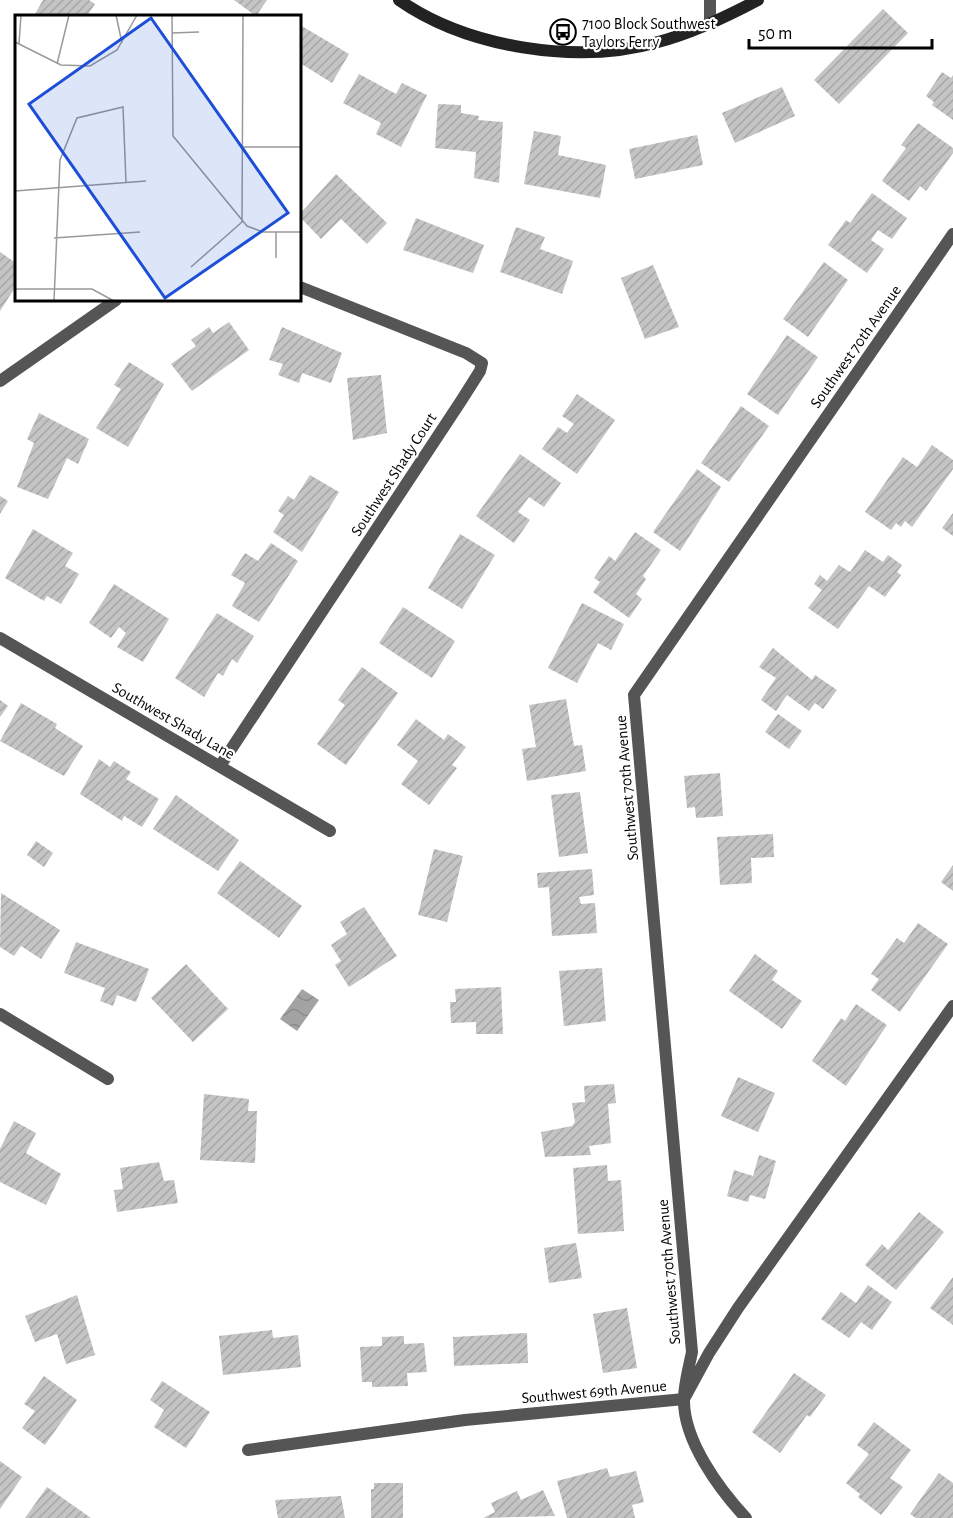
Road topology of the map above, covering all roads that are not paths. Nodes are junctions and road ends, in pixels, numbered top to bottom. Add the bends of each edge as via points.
1 (399, 0) edge
2 (710, 0) edge
3 (758, 0) edge
4 (710, 23) junction
5 (953, 234) edge
6 (302, 288) edge
7 (113, 302) edge
8 (0, 381) edge
9 (0, 638) edge
10 (220, 766) junction
11 (330, 831) dead end
12 (953, 1006) edge
13 (0, 1014) edge
14 (108, 1079) dead end
15 (684, 1399) junction
16 (248, 1450) dead end
17 (746, 1518) edge

1 - 4 street via 455,28 496,42 538,50 624,49 656,43
2 - 4 street
3 - 4 street
5 - 15 street, Southwest 70th Avenue via 634,695 692,1352
6 - 10 street, Southwest Shady Court via 466,353 482,363 461,401
7 - 8 street
9 - 10 street, Southwest Shady Lane
10 - 11 street, Southwest Shady Lane
12 - 15 street, Southwest 69th Avenue via 738,1308
13 - 14 street
15 - 16 street, Southwest 69th Avenue via 465,1420
15 - 17 street via 700,1454 725,1494

